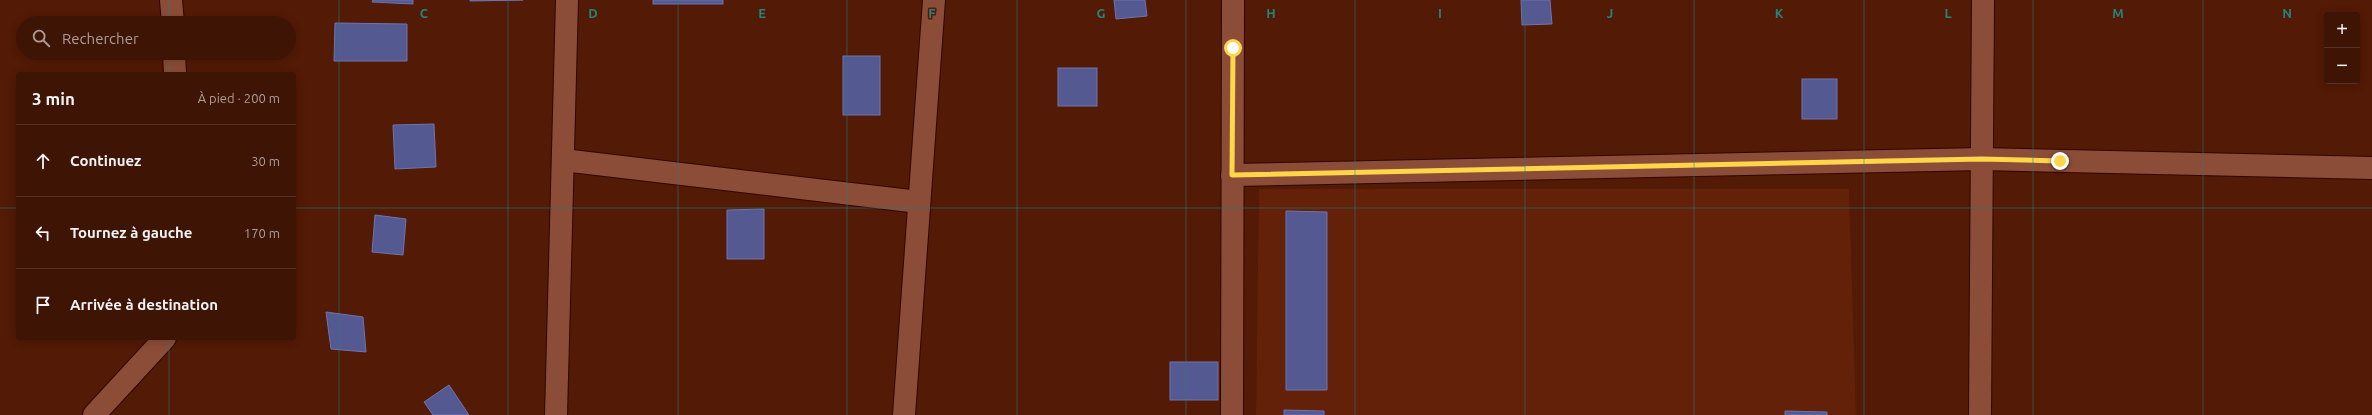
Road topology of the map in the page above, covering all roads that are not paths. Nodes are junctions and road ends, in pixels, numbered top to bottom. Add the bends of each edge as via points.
1 (171, 0) edge
2 (567, 0) edge
3 (934, 0) edge
4 (1233, 0) edge
5 (1983, 0) edge
6 (172, 16) edge
7 (174, 60) edge
8 (175, 72) edge
9 (1982, 159) junction
10 (563, 160) junction
11 (2372, 168) edge
12 (1232, 175) junction
13 (919, 202) junction
14 (163, 340) edge
15 (94, 415) edge
16 (556, 415) edge
17 (904, 415) edge
18 (1232, 415) edge
19 (1980, 415) edge

1 - 6 street
2 - 10 street
3 - 13 street
4 - 12 street
5 - 9 street
7 - 8 street
9 - 11 street
9 - 12 street
9 - 19 street
10 - 13 street
10 - 16 street
12 - 18 street
13 - 17 street
14 - 15 street

